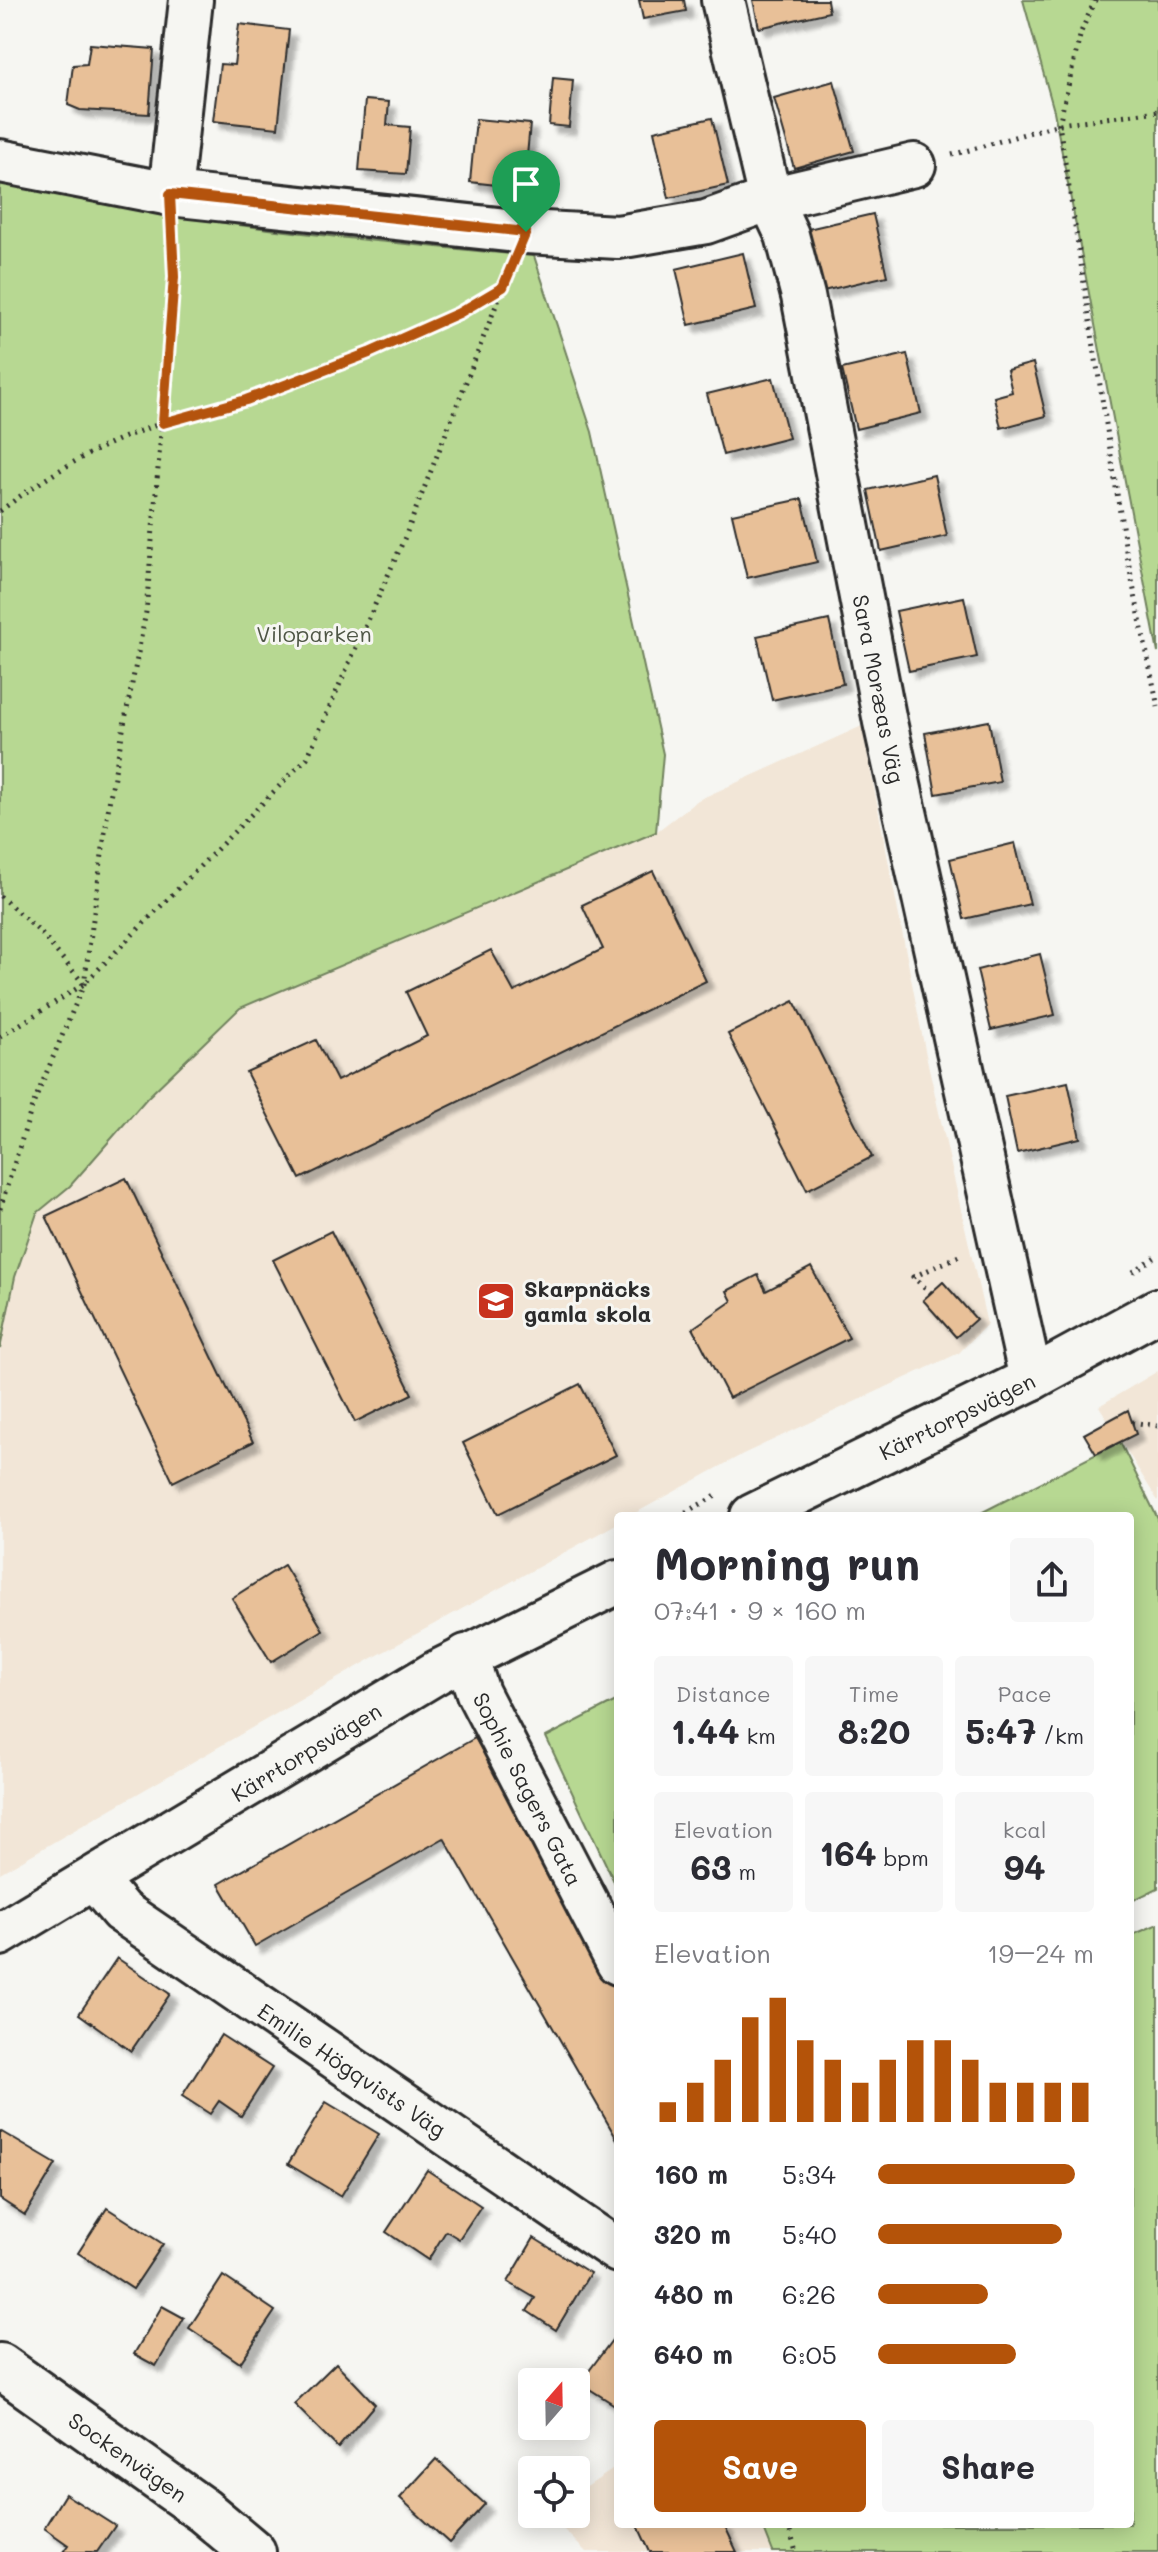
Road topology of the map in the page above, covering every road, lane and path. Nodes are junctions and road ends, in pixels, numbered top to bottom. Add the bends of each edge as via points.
1 (191, 0) edge
2 (723, 0) edge
3 (1095, 0) edge
4 (1158, 111) edge
5 (1059, 124) junction
6 (0, 161) edge
7 (914, 165) joint
8 (170, 194) junction
9 (770, 199) junction
10 (526, 232) junction
11 (503, 287) junction
12 (163, 423) junction
13 (0, 511) edge
14 (1158, 707) edge
15 (0, 896) edge
16 (84, 984) junction
17 (0, 1037) edge
18 (0, 1209) edge
19 (998, 1237) junction
20 (931, 1293) dead end
21 (1158, 1310) edge
22 (1031, 1379) junction
23 (1132, 1422) dead end
24 (1158, 1426) edge
25 (760, 1512) edge
26 (614, 1584) edge
27 (466, 1656) junction
28 (95, 1880) junction
29 (0, 1934) edge
30 (614, 1955) edge
31 (614, 2248) edge
32 (0, 2366) edge
33 (789, 2528) edge
34 (253, 2552) edge
35 (796, 2552) edge

1 - 8 street
2 - 9 street, Sara Moræas Väg
3 - 5 path via 1081,32
4 - 5 path
5 - 7 path
5 - 14 path via 1126,551
6 - 8 street
7 - 9 street
8 - 10 street
8 - 12 path via 174,277
9 - 10 street via 706,222 618,237
9 - 19 street, Sara Moræas Väg via 787,235 803,296 885,722
10 - 11 path
11 - 12 path via 369,353 246,400
11 - 16 path via 405,537 307,758
12 - 13 path via 113,441 45,477
12 - 16 path via 146,612 110,797
15 - 16 path via 40,932
16 - 17 path
16 - 18 path via 32,1107
19 - 20 path via 913,1277
19 - 22 street, Sara Moræas Väg
21 - 22 street, Kärrtorpsvägen
22 - 25 street, Kärrtorpsvägen
23 - 24 path
26 - 27 street, Kärrtorpsvägen
27 - 28 street, Kärrtorpsvägen
27 - 30 street, Sophie Sagers Gata via 478,1693
28 - 29 street, Kärrtorpsvägen
28 - 31 street, Emilie Högqvists Väg via 121,1911
32 - 34 street, Sockenvägen via 204,2511
33 - 35 path

